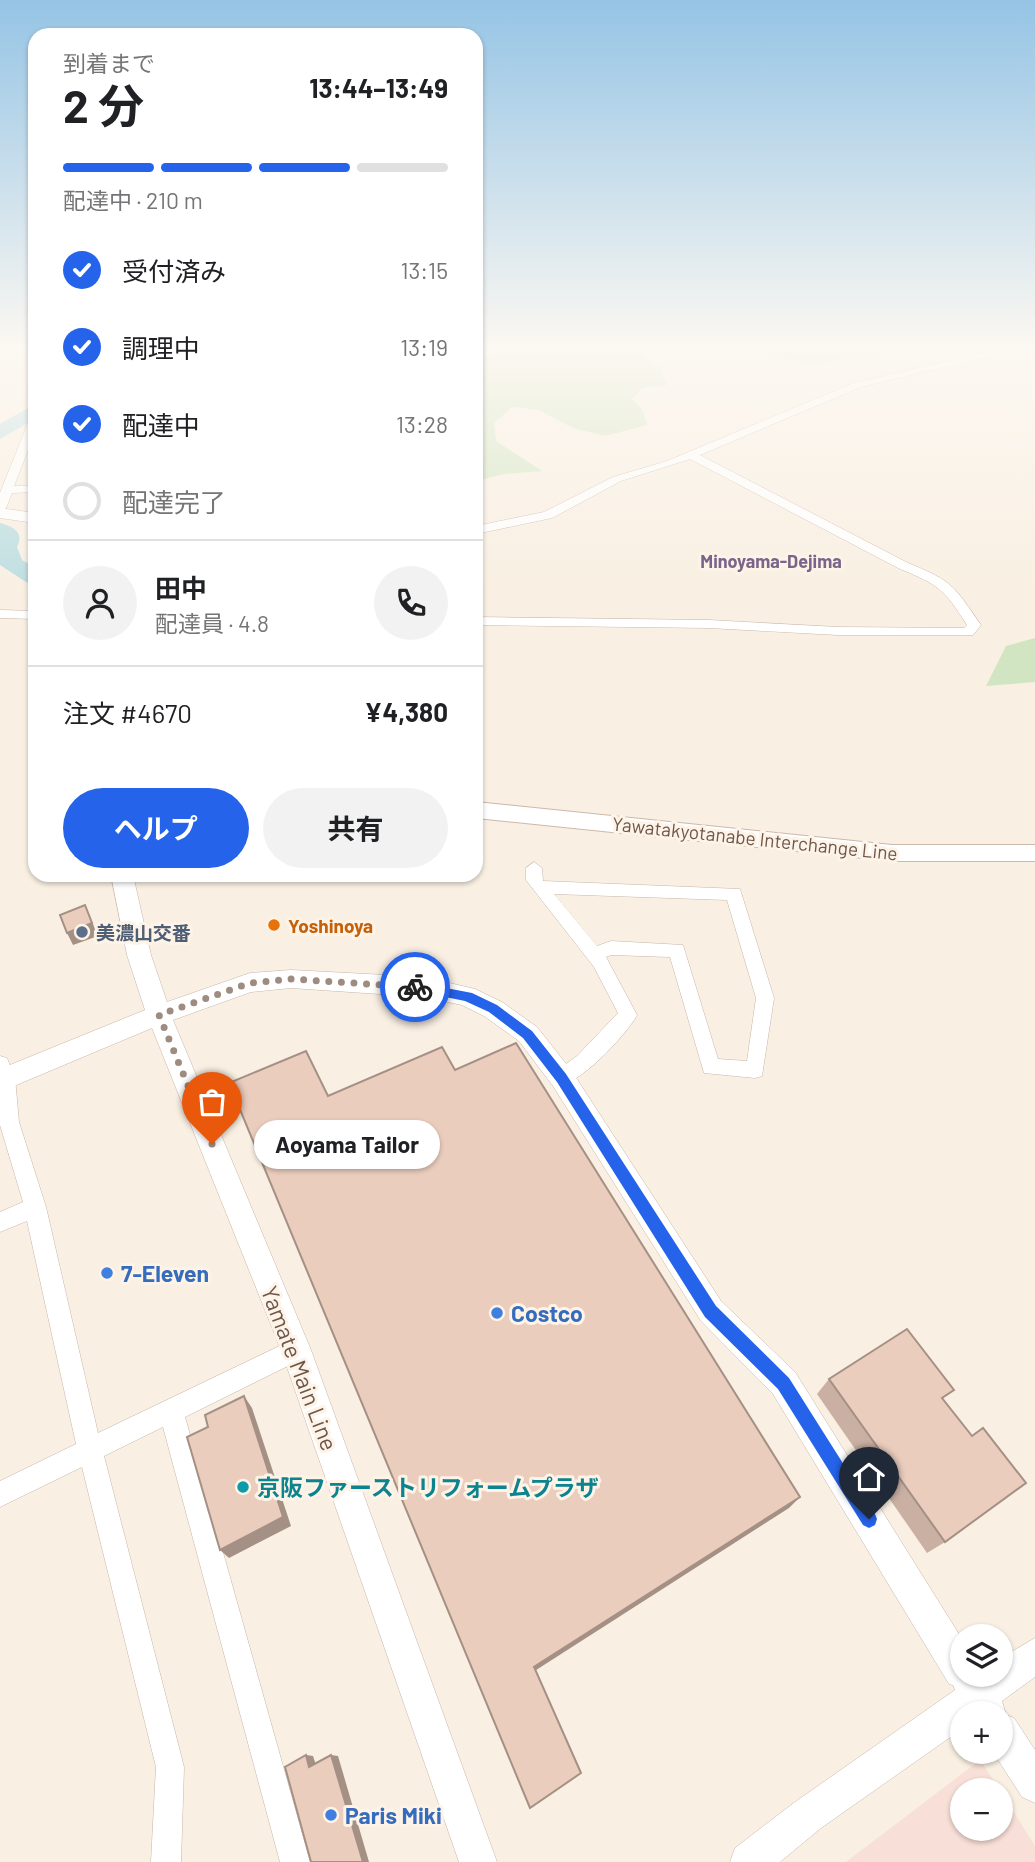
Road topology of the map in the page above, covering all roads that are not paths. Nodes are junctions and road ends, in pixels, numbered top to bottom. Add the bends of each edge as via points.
1 (739, 435) edge
2 (28, 437) edge
3 (691, 455) junction
4 (28, 489) edge
5 (8, 490) junction
6 (0, 510) edge
7 (28, 516) edge
8 (483, 528) edge
9 (0, 614) edge
10 (28, 615) edge
11 (483, 621) edge
12 (483, 811) edge
13 (1035, 853) edge
14 (534, 868) dead end
15 (123, 882) edge
16 (538, 887) junction
17 (593, 954) junction
18 (159, 1015) junction
19 (2, 1071) edge
20 (562, 1078) junction
21 (4, 1123) edge
22 (35, 1207) junction
23 (0, 1222) edge
24 (296, 1350) junction
25 (171, 1411) junction
26 (90, 1451) junction
27 (0, 1494) edge
28 (1035, 1656) edge
29 (974, 1689) edge
30 (1013, 1750) edge
31 (1035, 1784) edge
32 (166, 1862) edge
33 (295, 1862) edge
34 (478, 1862) edge
35 (749, 1862) edge

1 - 3 street
2 - 5 street
3 - 8 street via 617,479 548,514
3 - 11 street via 939,580 974,625 968,632 851,632 721,624
4 - 5 street
5 - 6 street
6 - 7 street
9 - 10 street
12 - 13 main road, Yawatakyotanabe Interchange Line via 892,853
14 - 16 street
15 - 18 street, Yamate Main Line via 139,955
16 - 17 street
16 - 17 street via 734,894 765,998 755,1070 711,1068 677,950 611,948
17 - 20 street via 628,1015 584,1062
18 - 19 street
18 - 20 street via 250,983 290,979 424,988 467,996 493,1009 528,1034
18 - 24 street, Yamate Main Line
19 - 21 street
20 - 29 street via 710,1311 784,1383
21 - 22 street
22 - 23 street
22 - 26 street
24 - 25 street
24 - 34 street, Yamate Main Line
25 - 26 street
25 - 33 street
26 - 27 street
26 - 32 street via 170,1767
28 - 29 street
29 - 35 street
30 - 31 street

